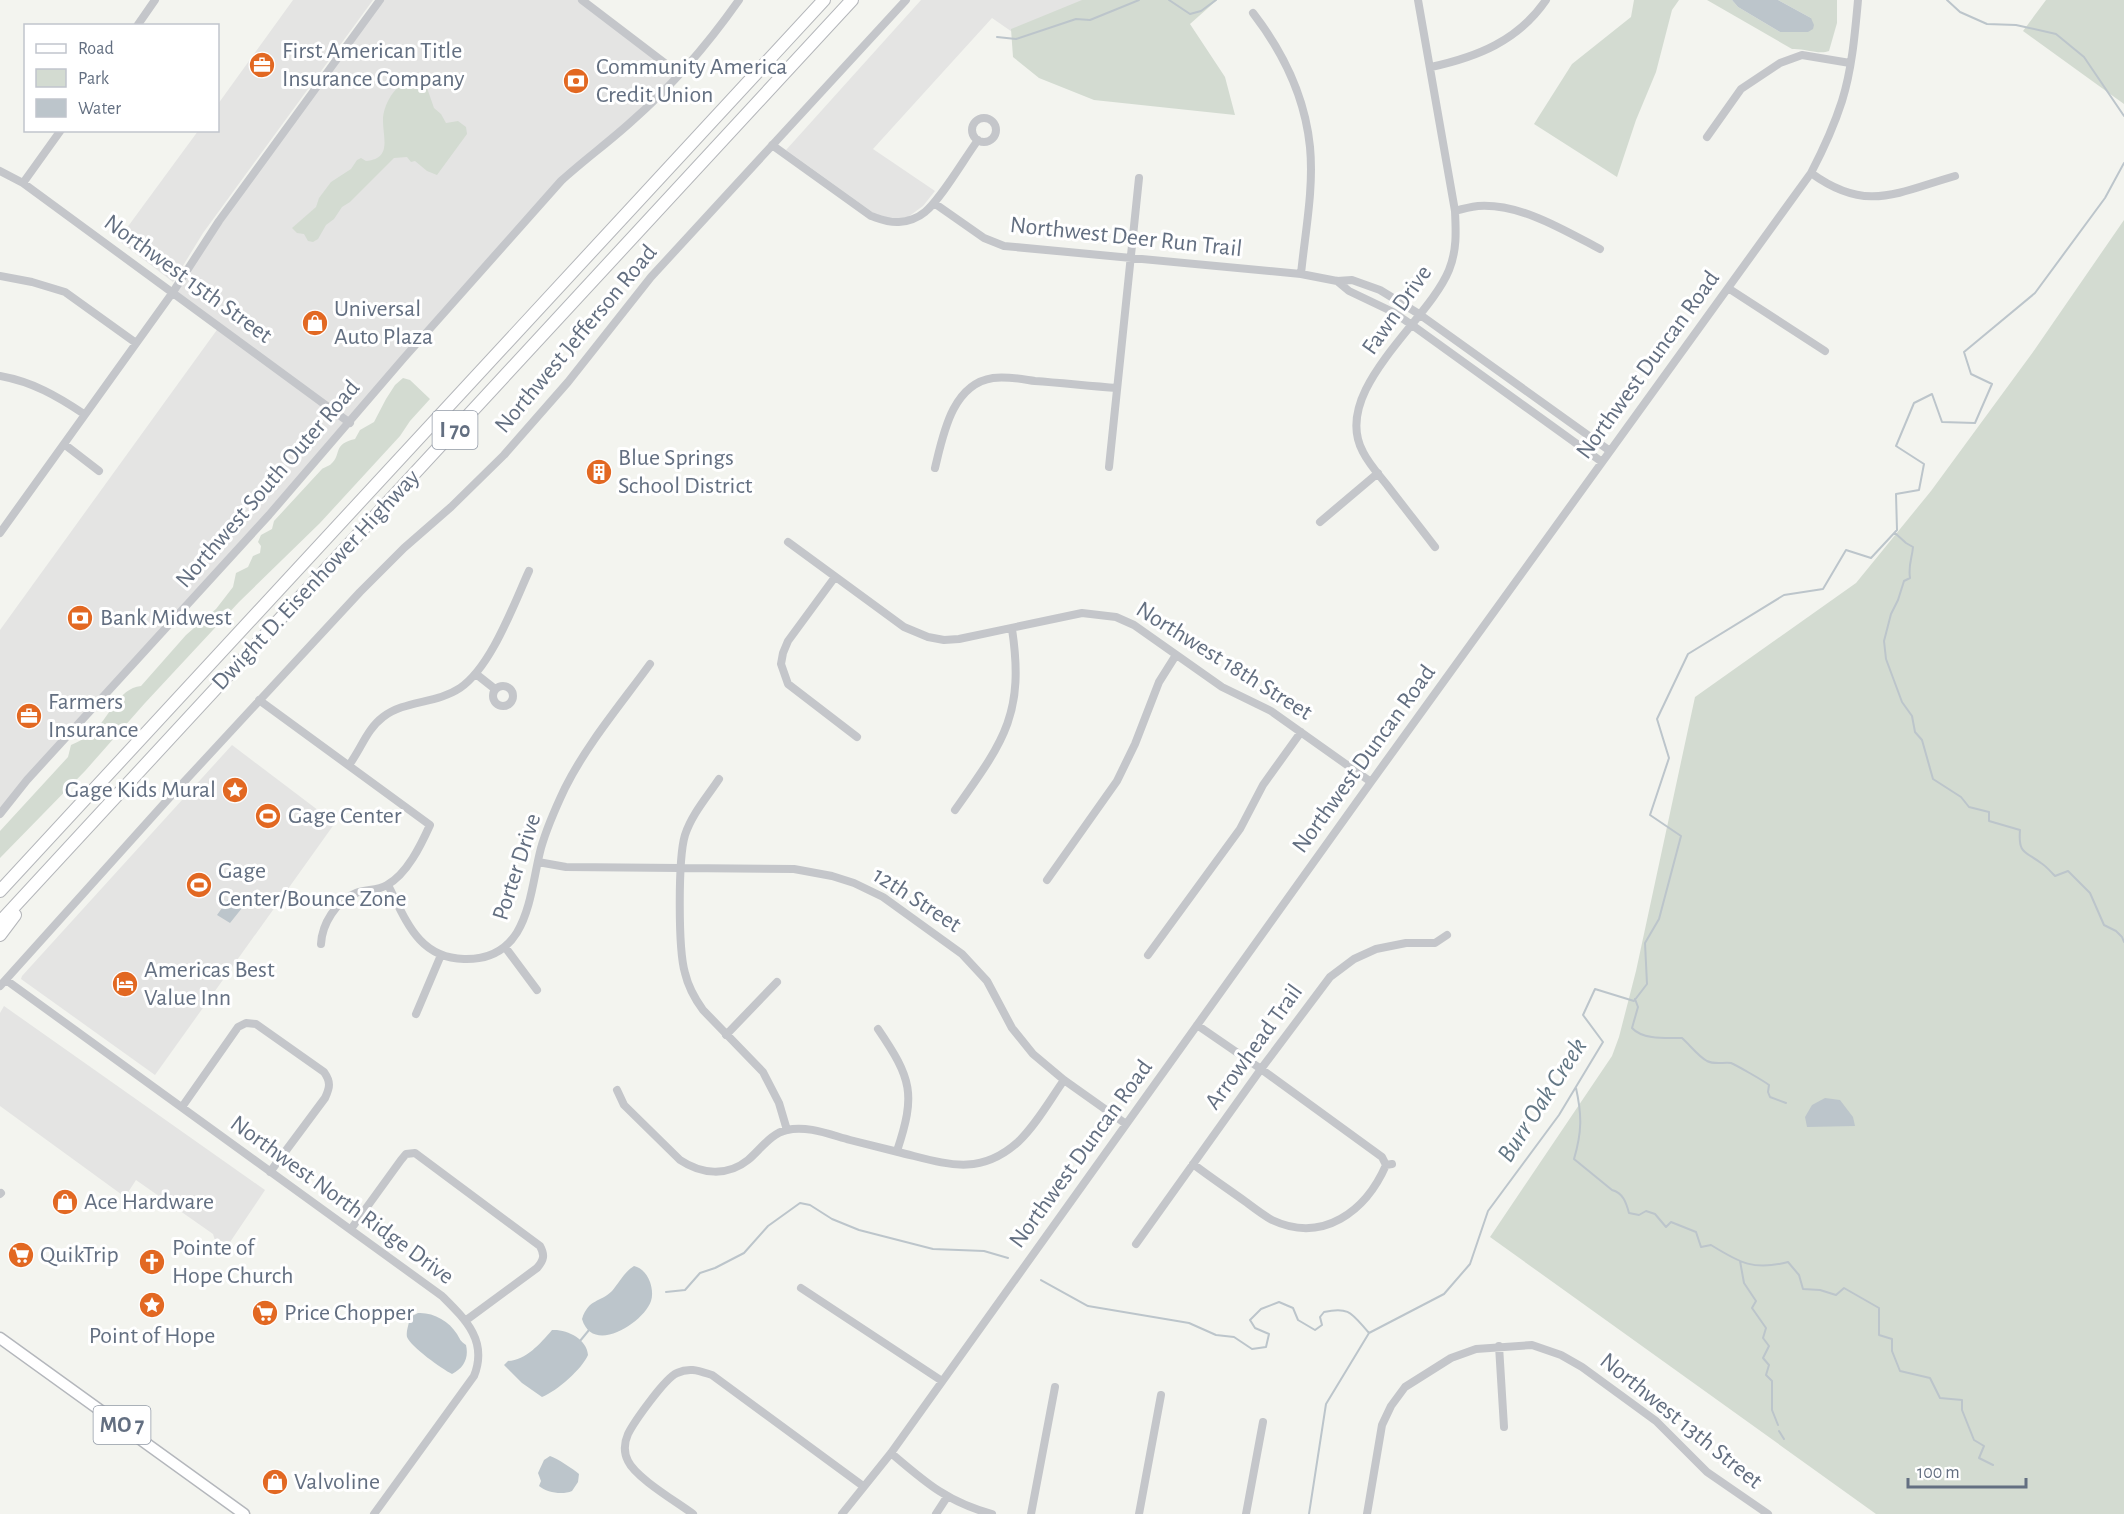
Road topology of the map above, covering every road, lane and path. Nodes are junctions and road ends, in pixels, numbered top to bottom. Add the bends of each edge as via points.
1 (155, 0) edge
2 (380, 0) edge
3 (582, 0) edge
4 (739, 0) edge
5 (824, 0) edge
6 (852, 0) edge
7 (906, 0) edge
8 (1418, 0) edge
9 (1546, 0) edge
10 (1858, 0) edge
11 (1253, 13) dead end
12 (137, 24) edge
13 (1850, 63) junction
14 (1431, 67) junction
15 (679, 74) junction
16 (60, 132) edge
17 (1707, 137) dead end
18 (978, 140) dead end
19 (772, 145) junction
20 (0, 171) edge
21 (1811, 173) junction
22 (1955, 176) dead end
23 (1139, 178) dead end
24 (23, 183) junction
25 (934, 203) junction
26 (1455, 211) junction
27 (1600, 249) dead end
28 (1130, 258) junction
29 (1301, 274) junction
30 (0, 276) edge
31 (1337, 281) junction
32 (1728, 288) junction
33 (173, 292) junction
34 (1419, 314) junction
35 (1412, 325) junction
36 (136, 343) junction
37 (1825, 351) dead end
38 (0, 376) edge
39 (1511, 380) junction
40 (1117, 388) junction
41 (1503, 391) junction
42 (84, 414) junction
43 (350, 423) junction
44 (64, 444) junction
45 (1610, 451) junction
46 (1602, 462) junction
47 (1109, 467) dead end
48 (934, 468) dead end
49 (99, 471) dead end
50 (1378, 473) junction
51 (1320, 522) dead end
52 (1, 529) edge
53 (788, 542) dead end
54 (1435, 547) dead end
55 (529, 571) dead end
56 (835, 577) junction
57 (1012, 629) junction
58 (1176, 655) junction
59 (650, 664) dead end
60 (476, 674) junction
61 (495, 689) dead end
62 (260, 700) junction
63 (1301, 732) junction
64 (857, 737) dead end
65 (349, 765) junction
66 (719, 779) dead end
67 (1371, 782) junction
68 (955, 810) dead end
69 (0, 814) edge
70 (58, 859) junction
71 (538, 862) junction
72 (681, 868) junction
73 (1047, 880) dead end
74 (388, 885) junction
75 (0, 891) edge
76 (0, 922) edge
77 (0, 935) edge
78 (1447, 935) dead end
79 (321, 944) dead end
80 (505, 947) junction
81 (441, 955) junction
82 (1148, 955) dead end
83 (777, 982) dead end
84 (3, 983) edge
85 (537, 990) dead end
86 (416, 1014) dead end
87 (1197, 1026) junction
88 (878, 1029) dead end
89 (726, 1035) junction
90 (1261, 1069) junction
91 (1064, 1080) junction
92 (617, 1090) dead end
93 (182, 1107) junction
94 (1126, 1124) junction
95 (787, 1130) junction
96 (897, 1152) junction
97 (1193, 1164) junction
98 (270, 1172) junction
99 (351, 1229) junction
100 (1136, 1244) dead end
101 (801, 1288) dead end
102 (465, 1321) junction
103 (0, 1338) edge
104 (1499, 1346) junction
105 (942, 1381) junction
106 (1055, 1387) dead end
107 (1161, 1395) dead end
108 (1263, 1422) dead end
109 (1504, 1427) dead end
110 (891, 1453) junction
111 (863, 1486) junction
112 (946, 1497) junction
113 (1756, 1511) edge
114 (244, 1514) edge
115 (374, 1514) edge
116 (693, 1514) edge
117 (842, 1514) edge
118 (936, 1514) edge
119 (992, 1514) edge
120 (1031, 1514) edge
121 (1139, 1514) edge
122 (1246, 1514) edge
123 (1367, 1514) edge
124 (1768, 1514) edge

1 - 12 street
2 - 33 street via 219,221
3 - 15 street
4 - 15 street, Northwest South Outer Road
5 - 75 highway, Dwight D. Eisenhower Highway / I 70
6 - 70 highway, Dwight D. Eisenhower Highway / I 70
7 - 19 street, Northwest Jefferson Road
8 - 14 street, Fawn Drive
9 - 14 street via 1521,27 1494,47 1463,60
10 - 13 street, Northwest Duncan Road
11 - 29 street via 1282,58 1306,124 1310,189
13 - 17 street via 1802,55 1780,63 1741,90
13 - 21 street, Northwest Duncan Road via 1843,99
14 - 26 street, Fawn Drive
15 - 43 street, Northwest South Outer Road via 632,121 561,181
16 - 24 street
18 - 25 street
19 - 25 street via 871,216 886,221 911,220
19 - 62 street, Northwest Jefferson Road via 651,277 504,455 399,552
20 - 24 street, Northwest 15th Street
21 - 22 street via 1829,186 1861,197 1888,195
21 - 32 street, Northwest Duncan Road
23 - 28 street
24 - 33 street, Northwest 15th Street
25 - 28 street, Northwest Deer Run Trail via 984,238 1004,246
26 - 27 street via 1478,206 1521,213
26 - 34 street, Fawn Drive via 1457,239 1451,263 1443,282
28 - 29 street, Northwest Deer Run Trail
28 - 40 street
29 - 31 street, Northwest Deer Run Trail
30 - 36 street via 65,292
31 - 34 street, Northwest Deer Run Trail via 1368,285
31 - 35 street, Northwest Deer Run Trail
32 - 37 street
32 - 45 street, Northwest Duncan Road
33 - 36 street
33 - 43 street, Northwest 15th Street
34 - 35 street, Fawn Drive
34 - 39 street, Northwest Deer Run Trail
35 - 41 street, Northwest Deer Run Trail
35 - 50 street, Fawn Drive via 1366,386 1357,412 1360,445
36 - 42 street
38 - 42 street via 37,385
39 - 41 street
39 - 45 street, Northwest Deer Run Trail
40 - 47 street
40 - 48 street via 1002,378 979,382 950,416
41 - 46 street, Northwest Deer Run Trail
42 - 44 street
43 - 69 street, Northwest South Outer Road
44 - 49 street
44 - 52 street
45 - 46 street, Northwest Duncan Road
46 - 67 street, Northwest Duncan Road
50 - 51 street
50 - 54 street, Fawn Drive
53 - 56 street, Northwest 18th Street
55 - 60 street
56 - 57 street, Northwest 18th Street via 904,627 928,637 959,639
56 - 64 street via 788,641 781,664 788,684
57 - 58 street, Northwest 18th Street via 1082,613 1101,614 1134,624
57 - 68 street via 1017,680 1010,719 992,758
58 - 63 street, Northwest 18th Street via 1222,687 1271,711
58 - 73 street via 1159,682 1116,781
59 - 71 street, Porter Drive via 572,774
60 - 61 street
60 - 65 street via 448,695 384,716 366,736
62 - 65 street
62 - 84 street, Northwest Jefferson Road
63 - 67 street, Northwest 18th Street
63 - 82 street via 1263,785 1240,829
65 - 74 street via 430,825 404,870
66 - 72 street via 689,824
67 - 87 street, Northwest Duncan Road
70 - 76 highway, Dwight D. Eisenhower Highway / I 70
70 - 77 highway
71 - 72 street, 12th Street via 566,867
71 - 80 street, Porter Drive via 525,920
72 - 89 street via 684,972 696,1000
72 - 91 street, 12th Street via 809,871 850,881 883,897 969,960 987,981 1023,1043
74 - 79 street via 356,893 340,904 324,926
74 - 81 street, Porter Drive via 417,939
78 - 90 street, Arrowhead Trail via 1435,942 1376,949 1354,959 1330,977
80 - 81 street, Porter Drive via 470,959
80 - 85 street
81 - 86 street
83 - 89 street
84 - 93 street, Northwest North Ridge Drive
87 - 90 street
87 - 94 street, Northwest Duncan Road
88 - 96 street via 909,1090 910,1106
89 - 95 street via 763,1072
90 - 97 street, Arrowhead Trail
90 - 97 street via 1389,1164 1362,1202 1335,1222 1318,1228 1297,1228 1271,1219
91 - 94 street, 12th Street
91 - 96 street via 1027,1132 994,1159 968,1166 954,1165
92 - 95 street via 624,1105 680,1160 701,1171 737,1168
93 - 98 street, Northwest North Ridge Drive
93 - 98 street via 238,1027 246,1023 256,1024 324,1072 330,1088 325,1098
94 - 105 street, Northwest Duncan Road
95 - 96 street via 811,1130
97 - 100 street, Arrowhead Trail
98 - 99 street, Northwest North Ridge Drive
99 - 102 street, Northwest North Ridge Drive via 442,1296
99 - 102 street via 409,1150 548,1253 537,1268
101 - 105 street
102 - 115 street, Northwest North Ridge Drive via 480,1349 474,1376
103 - 114 main road, MO 7
104 - 109 street
104 - 113 street, Northwest 13th Street via 1532,1346 1582,1367 1656,1421 1707,1472
104 - 123 street, Northwest 13th Street via 1451,1358 1405,1387 1383,1425
105 - 110 street, Northwest Duncan Road
106 - 120 street
107 - 121 street
108 - 122 street
110 - 111 street, Northwest Duncan Road
110 - 112 street
111 - 116 street via 712,1375 692,1368 675,1373 663,1384 628,1434 625,1447 628,1462 637,1473
111 - 117 street, Northwest Duncan Road
112 - 118 street
112 - 119 street
113 - 124 street, Northwest 13th Street

